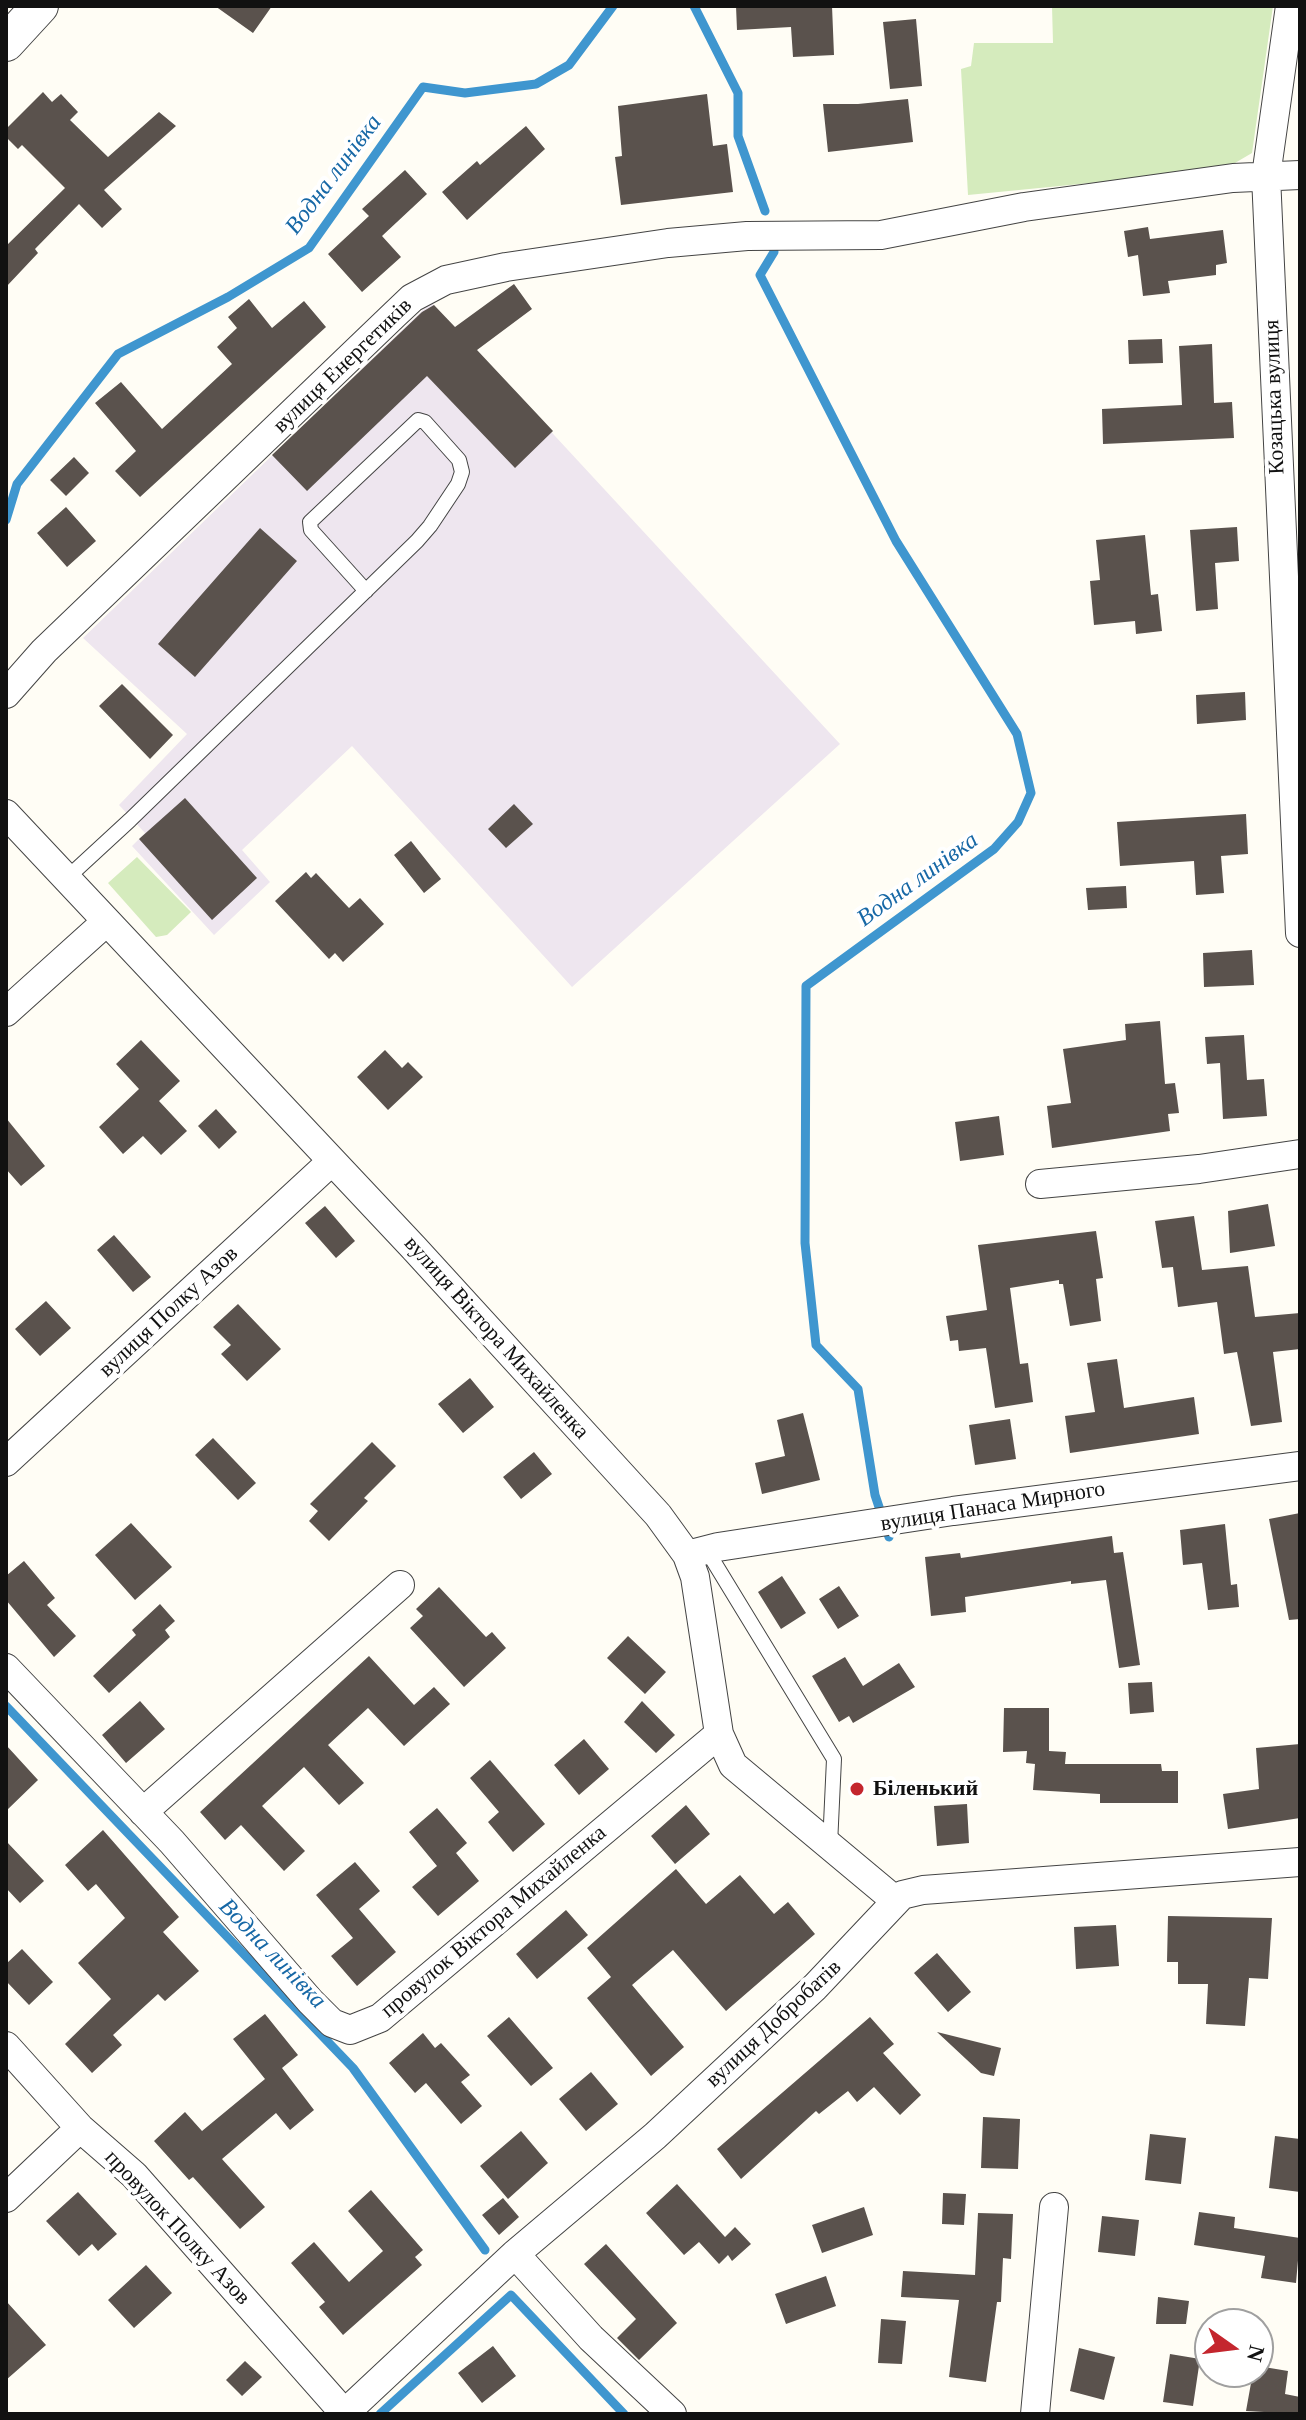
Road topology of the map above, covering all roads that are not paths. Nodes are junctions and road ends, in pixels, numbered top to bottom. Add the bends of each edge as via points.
1 (40, 6) edge
2 (1290, 6) edge
3 (6, 43) edge
4 (1300, 175) edge
5 (1266, 176) junction
6 (1290, 487) edge
7 (366, 591) junction
8 (6, 694) edge
9 (6, 814) edge
10 (66, 879) junction
11 (106, 922) junction
12 (1300, 933) edge
13 (6, 1012) edge
14 (1300, 1154) edge
15 (332, 1161) junction
16 (1040, 1184) dead end
17 (6, 1462) edge
18 (1300, 1466) edge
19 (696, 1552) junction
20 (400, 1585) dead end
21 (6, 1668) edge
22 (719, 1734) junction
23 (143, 1812) junction
24 (830, 1847) junction
25 (1300, 1862) edge
26 (896, 1901) junction
27 (6, 2046) edge
28 (80, 2128) junction
29 (6, 2198) edge
30 (1054, 2207) dead end
31 (515, 2254) junction
32 (344, 2414) edge
33 (672, 2414) edge
34 (1035, 2414) edge

1 - 3 street
2 - 5 street, Козацька вулиця
4 - 5 street, вулиця Енергетиків
5 - 6 street, Козацька вулиця
5 - 8 street, вулиця Енергетиків via 968,217 881,235 747,236 605,251 469,273 428,288 44,651
6 - 12 street, Козацька вулиця
7 - 7 lane via 311,530 310,522 418,420 425,422 459,460 461,477 430,526
7 - 10 lane
9 - 10 street, вулиця Віктора Михайленка
10 - 11 street, вулиця Віктора Михайленка
11 - 13 street
11 - 15 street, вулиця Віктора Михайленка
14 - 16 street
15 - 17 street, вулиця Полку Азов
15 - 19 street, вулиця Віктора Михайленка
18 - 19 street, вулиця Панаса Мирного via 1012,1502
19 - 22 street, вулиця Віктора Михайленка
19 - 24 lane via 834,1759
20 - 23 street
21 - 23 street, провулок Віктора Михайленка
22 - 23 street, провулок Віктора Михайленка via 380,2018 357,2030 332,2023 310,2001
22 - 24 street, вулиця Віктора Михайленка via 742,1774
24 - 26 street, вулиця Віктора Михайленка
25 - 26 street, вулиця Добробатів via 923,1890
26 - 31 street, вулиця Добробатів via 815,1987 655,2136
27 - 28 street, провулок Полку Азов
28 - 29 street
28 - 32 street, провулок Полку Азов via 134,2175
30 - 34 street
31 - 32 street, вулиця Добробатів
31 - 33 street via 591,2338

